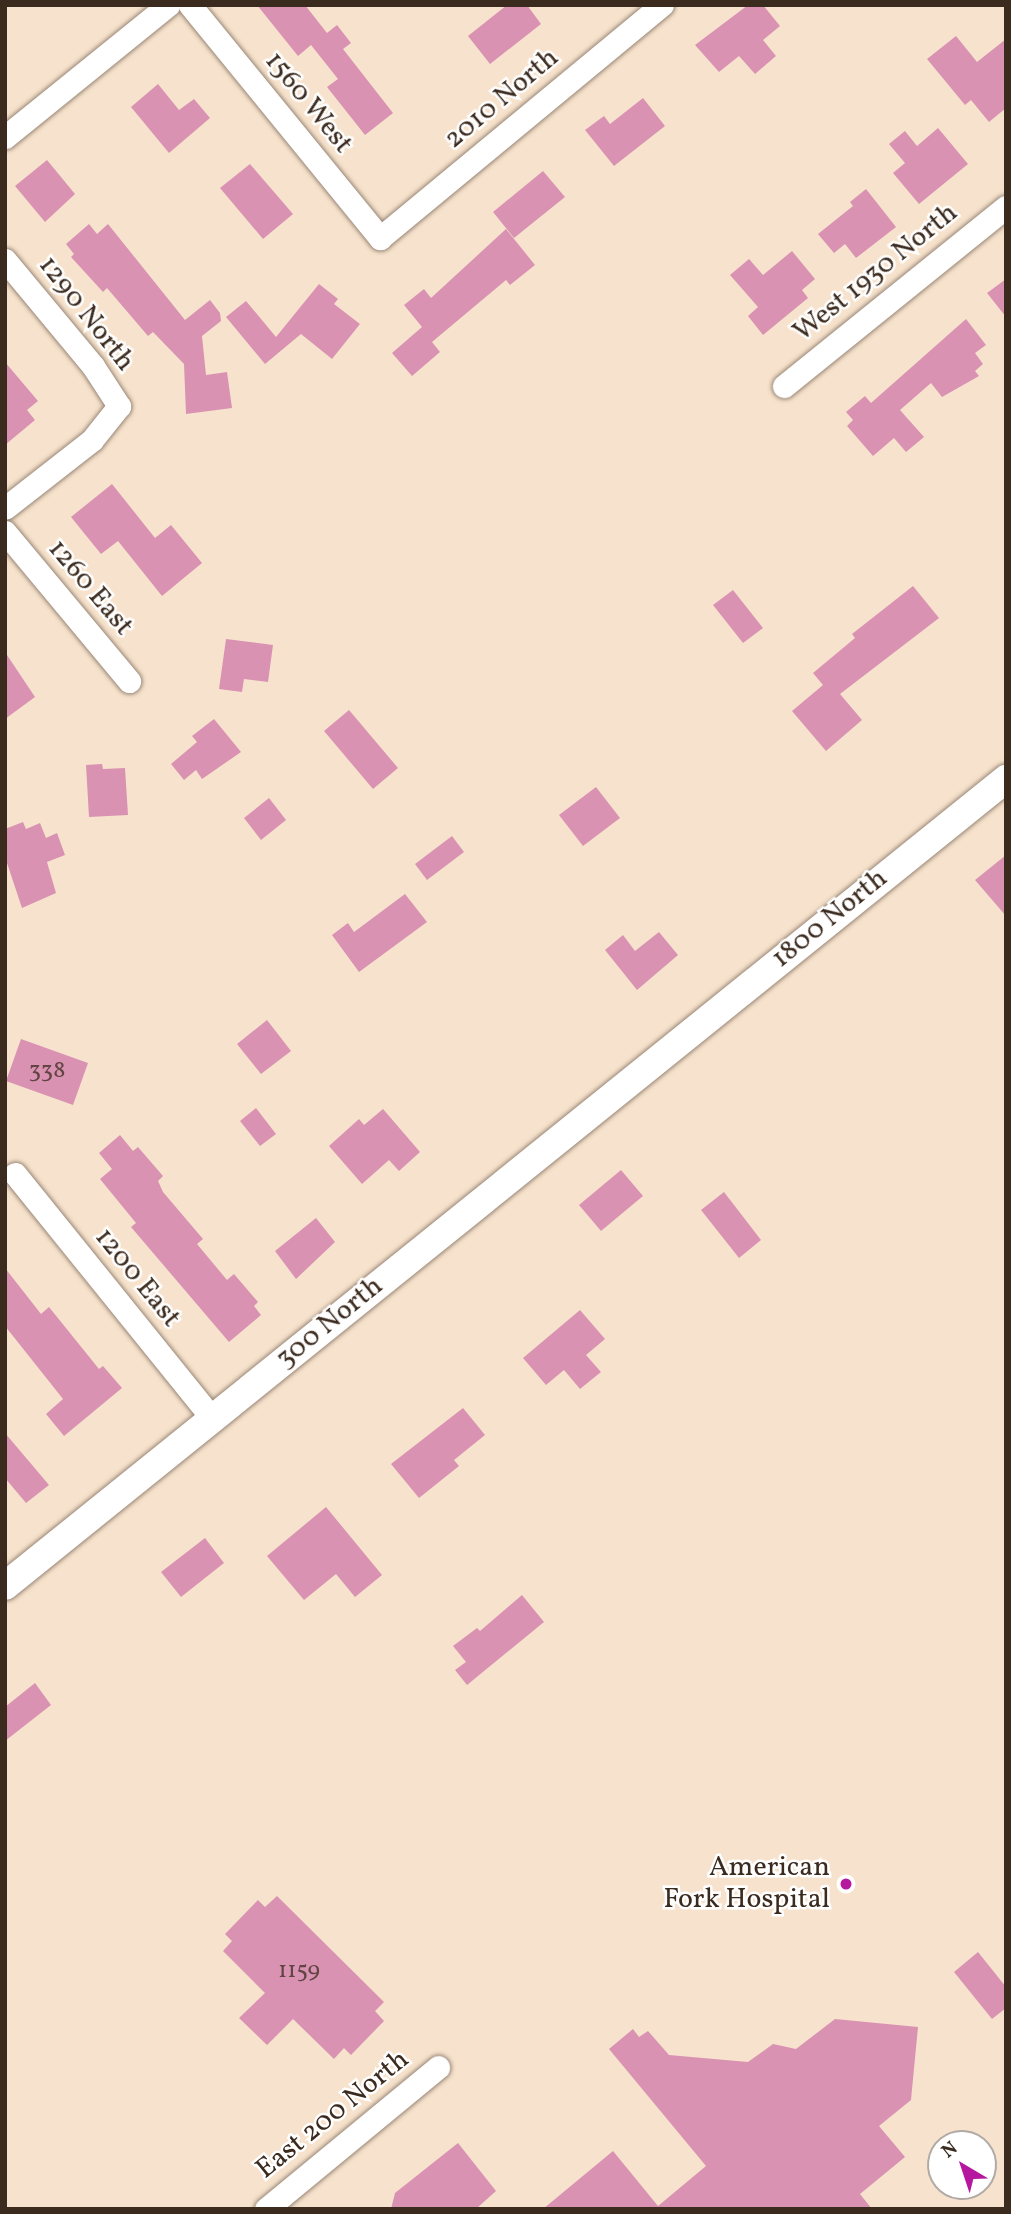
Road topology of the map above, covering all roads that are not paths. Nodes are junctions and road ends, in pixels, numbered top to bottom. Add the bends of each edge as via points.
1 (168, 5) edge
2 (190, 5) edge
3 (662, 5) edge
4 (5, 137) edge
5 (1006, 207) edge
6 (380, 238) joint
7 (5, 260) edge
8 (785, 386) dead end
9 (5, 508) edge
10 (5, 532) edge
11 (129, 681) dead end
12 (1006, 779) edge
13 (654, 1060) joint
14 (15, 1174) dead end
15 (212, 1419) junction
16 (5, 1586) edge
17 (438, 2067) dead end
18 (266, 2209) edge

1 - 4 street
2 - 6 street, 1560 West
3 - 6 street, 2010 North
5 - 8 street, West 1930 North
7 - 9 street, 1290 North via 93,366 119,406 92,440
10 - 11 street, 1260 East
12 - 13 street, 1800 North
13 - 15 street, 300 North
14 - 15 street, 1200 East
15 - 16 street, 300 North
17 - 18 street, East 200 North

